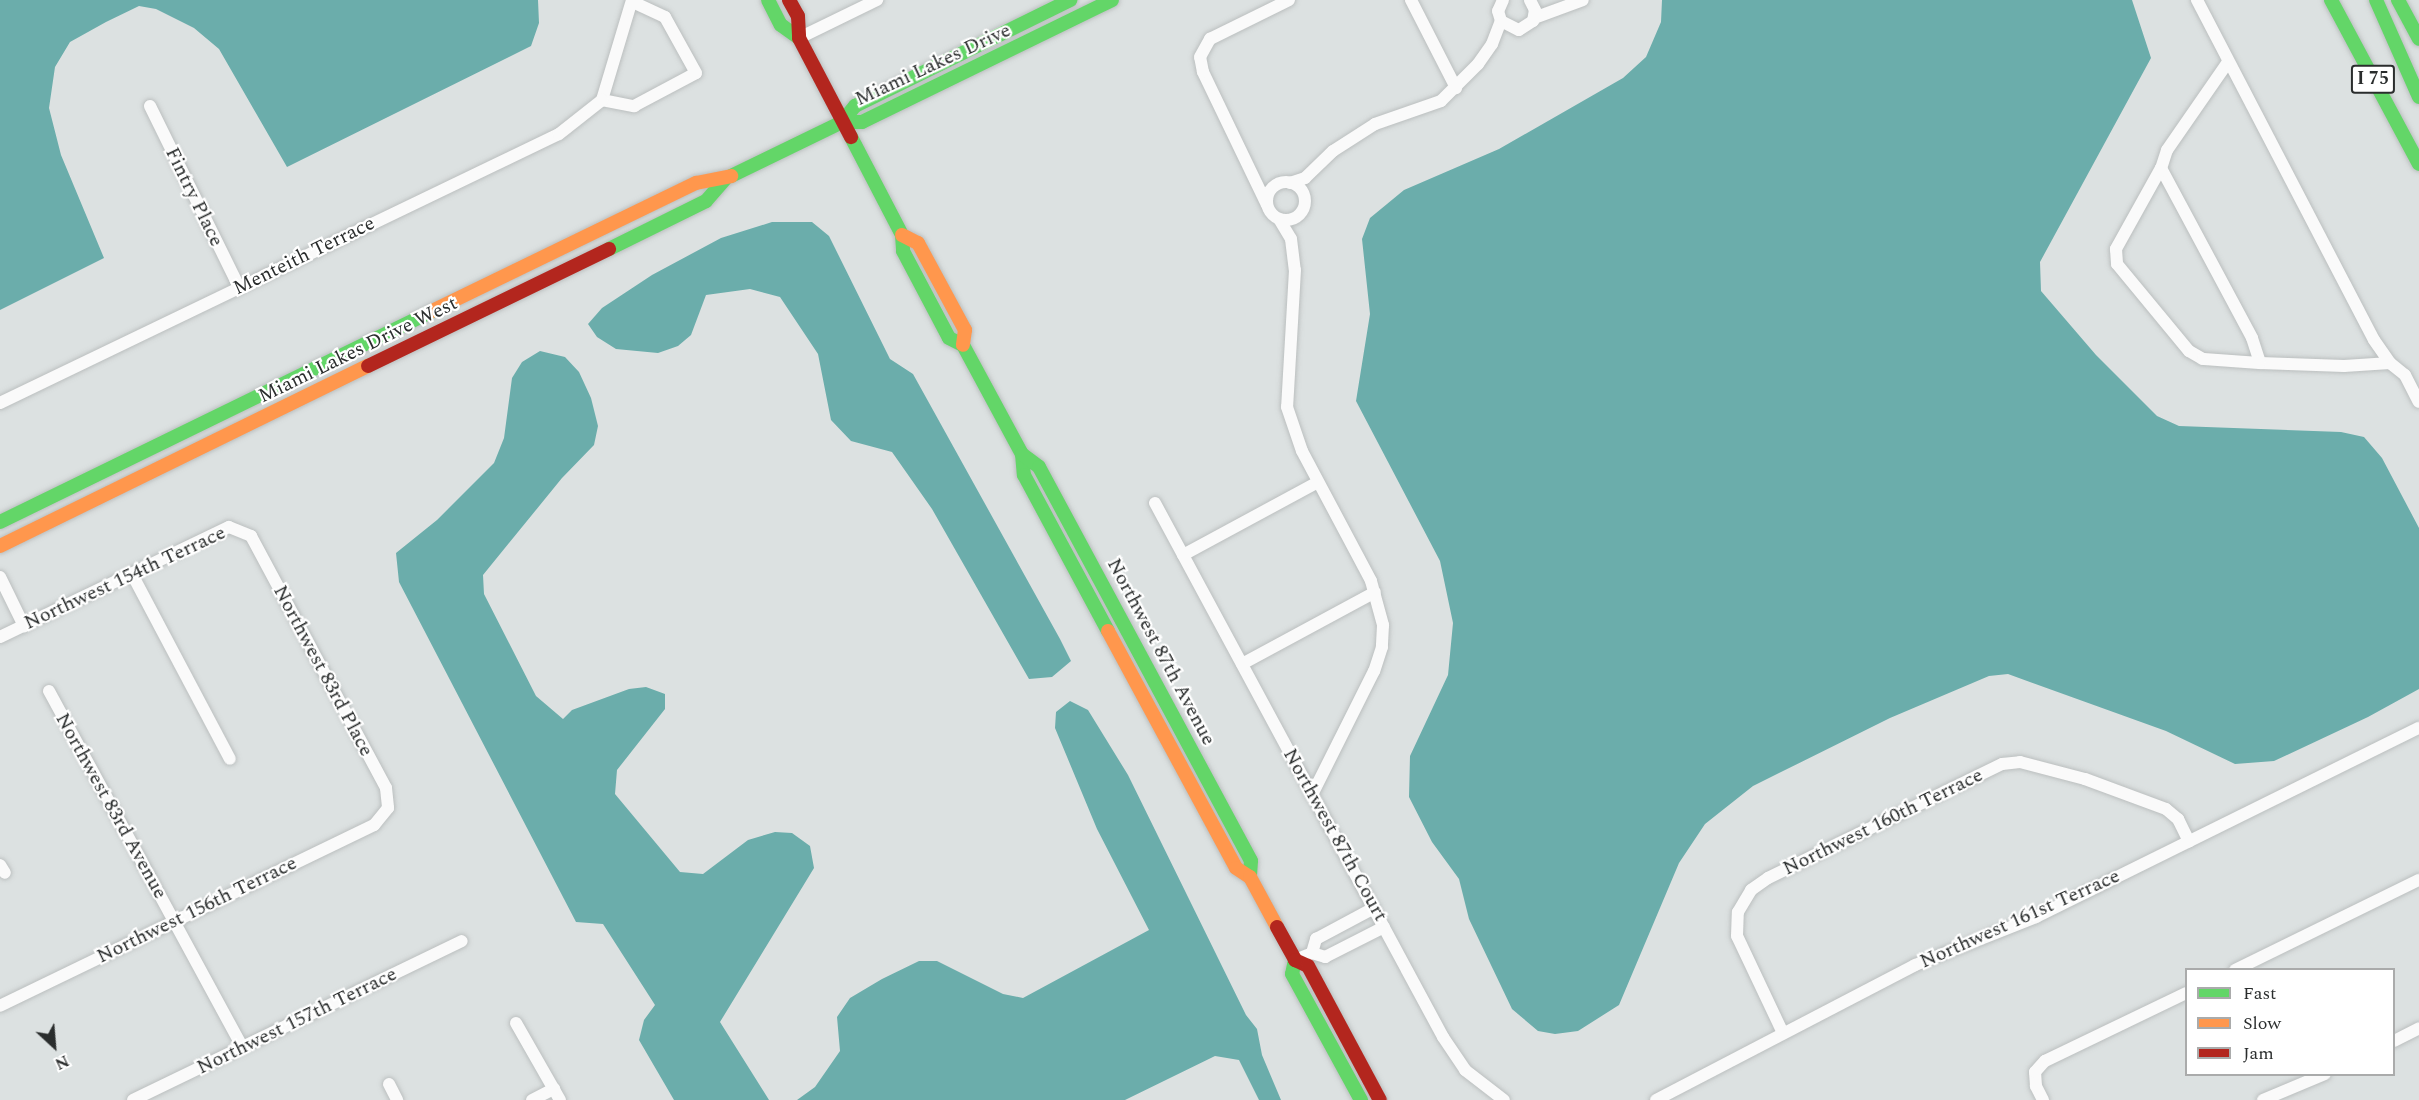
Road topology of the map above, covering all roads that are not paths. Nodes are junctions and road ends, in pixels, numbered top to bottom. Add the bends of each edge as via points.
1 (768, 0) edge
2 (789, 0) edge
3 (877, 0) edge
4 (1070, 0) edge
5 (1112, 0) edge
6 (1289, 0) edge
7 (1411, 0) edge
8 (1583, 0) edge
9 (2197, 0) edge
10 (2331, 0) edge
11 (2376, 0) edge
12 (2383, 0) edge
13 (2398, 0) edge
14 (633, 1) edge
15 (1531, 1) edge
16 (1500, 2) edge
17 (1554, 10) junction
18 (1534, 18) junction
19 (1501, 21) junction
20 (1513, 30) junction
21 (799, 38) junction
22 (2419, 39) edge
23 (1492, 45) junction
24 (2228, 62) junction
25 (2419, 67) edge
26 (1456, 88) junction
27 (2419, 97) edge
28 (602, 100) junction
29 (150, 106) dead end
30 (842, 122) junction
31 (2419, 164) edge
32 (1249, 165) junction
33 (2161, 168) junction
34 (1312, 172) junction
35 (725, 179) junction
36 (1284, 183) junction
37 (1305, 201) junction
38 (1267, 205) junction
39 (1298, 216) junction
40 (1279, 219) junction
41 (1292, 239) junction
42 (239, 287) junction
43 (2260, 363) junction
44 (2390, 363) junction
45 (2419, 402) edge
46 (0, 403) edge
47 (1318, 482) junction
48 (1155, 503) dead end
49 (0, 522) edge
50 (251, 536) joint
51 (0, 546) edge
52 (1183, 555) junction
53 (132, 573) junction
54 (0, 577) edge
55 (1375, 592) junction
56 (24, 626) junction
57 (2, 632) edge
58 (1242, 664) junction
59 (49, 692) dead end
60 (2419, 728) edge
61 (230, 759) dead end
62 (1312, 795) junction
63 (388, 808) joint
64 (2189, 842) junction
65 (2419, 880) edge
66 (1374, 908) junction
67 (174, 921) junction
68 (1350, 921) junction
69 (1384, 927) junction
70 (1360, 940) junction
71 (462, 941) dead end
72 (1312, 953) junction
73 (1295, 960) junction
74 (2237, 968) edge
75 (2185, 994) edge
76 (0, 1006) edge
77 (516, 1023) dead end
78 (2419, 1028) edge
79 (1782, 1031) junction
80 (2395, 1040) edge
81 (242, 1047) junction
82 (2320, 1076) edge
83 (389, 1084) dead end
84 (557, 1095) edge
85 (133, 1100) edge
86 (397, 1100) edge
87 (532, 1100) edge
88 (1361, 1100) edge
89 (1380, 1100) edge
90 (1503, 1100) edge
91 (1656, 1100) edge
92 (2043, 1100) edge
93 (2263, 1100) edge

1 - 21 main road, Northwest 87th Avenue via 781,25
2 - 21 main road, Northwest 87th Avenue via 798,16
3 - 21 street
4 - 30 main road, Miami Lakes Drive via 855,106
5 - 30 main road, Miami Lakes Drive via 868,119
6 - 32 street via 1210,39 1200,57 1203,72
7 - 26 street
8 - 17 street
9 - 24 street
10 - 31 main road, I 75
11 - 27 main road
12 - 25 main road
13 - 22 main road
14 - 28 street
14 - 28 street via 665,17 696,73 634,106
15 - 17 street
15 - 18 street
16 - 19 street
17 - 18 street
18 - 20 street via 1525,28
19 - 20 street
19 - 23 street
20 - 23 street
21 - 30 main road, Northwest 87th Avenue
23 - 26 street
24 - 33 street via 2167,150
24 - 44 street via 2324,247
26 - 34 street via 1422,110 1375,124 1333,151
28 - 42 street, Menteith Terrace via 559,134
29 - 42 street, Fintry Place
30 - 35 main road, Miami Lakes Drive West
30 - 73 main road, Northwest 87th Avenue via 902,235 903,252 950,338 963,345 1022,454 1024,475 1236,868 1250,877
32 - 36 street via 1263,179
32 - 38 street
33 - 43 street via 2252,338
33 - 43 street via 2116,249 2117,264 2189,351 2203,359
34 - 36 street
34 - 37 street
35 - 49 main road, Miami Lakes Drive West via 696,183
35 - 51 main road, Miami Lakes Drive West via 706,201 671,219
36 - 37 street via 1301,189
36 - 38 street via 1269,193
37 - 39 street
38 - 40 street
39 - 40 street
39 - 41 street
40 - 41 street
41 - 47 street via 1295,278 1287,407
42 - 46 street, Menteith Terrace
43 - 44 street
44 - 45 street via 2404,375
47 - 52 street
47 - 55 street
48 - 52 street, Northwest 87th Court
50 - 53 street, Northwest 154th Terrace via 229,527
50 - 63 street, Northwest 83rd Place via 386,788
52 - 58 street, Northwest 87th Court
53 - 56 street, Northwest 154th Terrace
53 - 61 street
54 - 56 street
55 - 58 street
55 - 62 street via 1382,616 1379,659
56 - 57 street, Northwest 154th Terrace
58 - 62 street, Northwest 87th Court
59 - 67 street, Northwest 83rd Avenue
60 - 64 street, Northwest 161st Terrace
62 - 66 street, Northwest 87th Court
63 - 67 street, Northwest 156th Terrace via 374,825
64 - 79 street, Northwest 161st Terrace via 2036,917 1915,965
64 - 79 street, Northwest 160th Terrace via 2178,819 2166,809 2085,779 2009,762 1758,884 1740,905 1736,929 1742,950
65 - 74 street
66 - 68 street
66 - 69 street, Northwest 87th Court
67 - 76 street, Northwest 156th Terrace
67 - 81 street, Northwest 83rd Avenue
68 - 70 street
68 - 72 street via 1316,939
69 - 70 street
69 - 90 street, Northwest 87th Court via 1451,1051 1474,1078
70 - 72 street via 1325,957
71 - 81 street, Northwest 157th Terrace
72 - 73 street
73 - 88 main road, Northwest 87th Avenue via 1292,974
73 - 89 main road, Northwest 87th Avenue via 1308,966
75 - 92 street via 2045,1062 2035,1072
77 - 84 street
78 - 80 street
79 - 91 street, Northwest 161st Terrace
81 - 85 street, Northwest 157th Terrace
82 - 93 street
83 - 86 street
84 - 87 street

